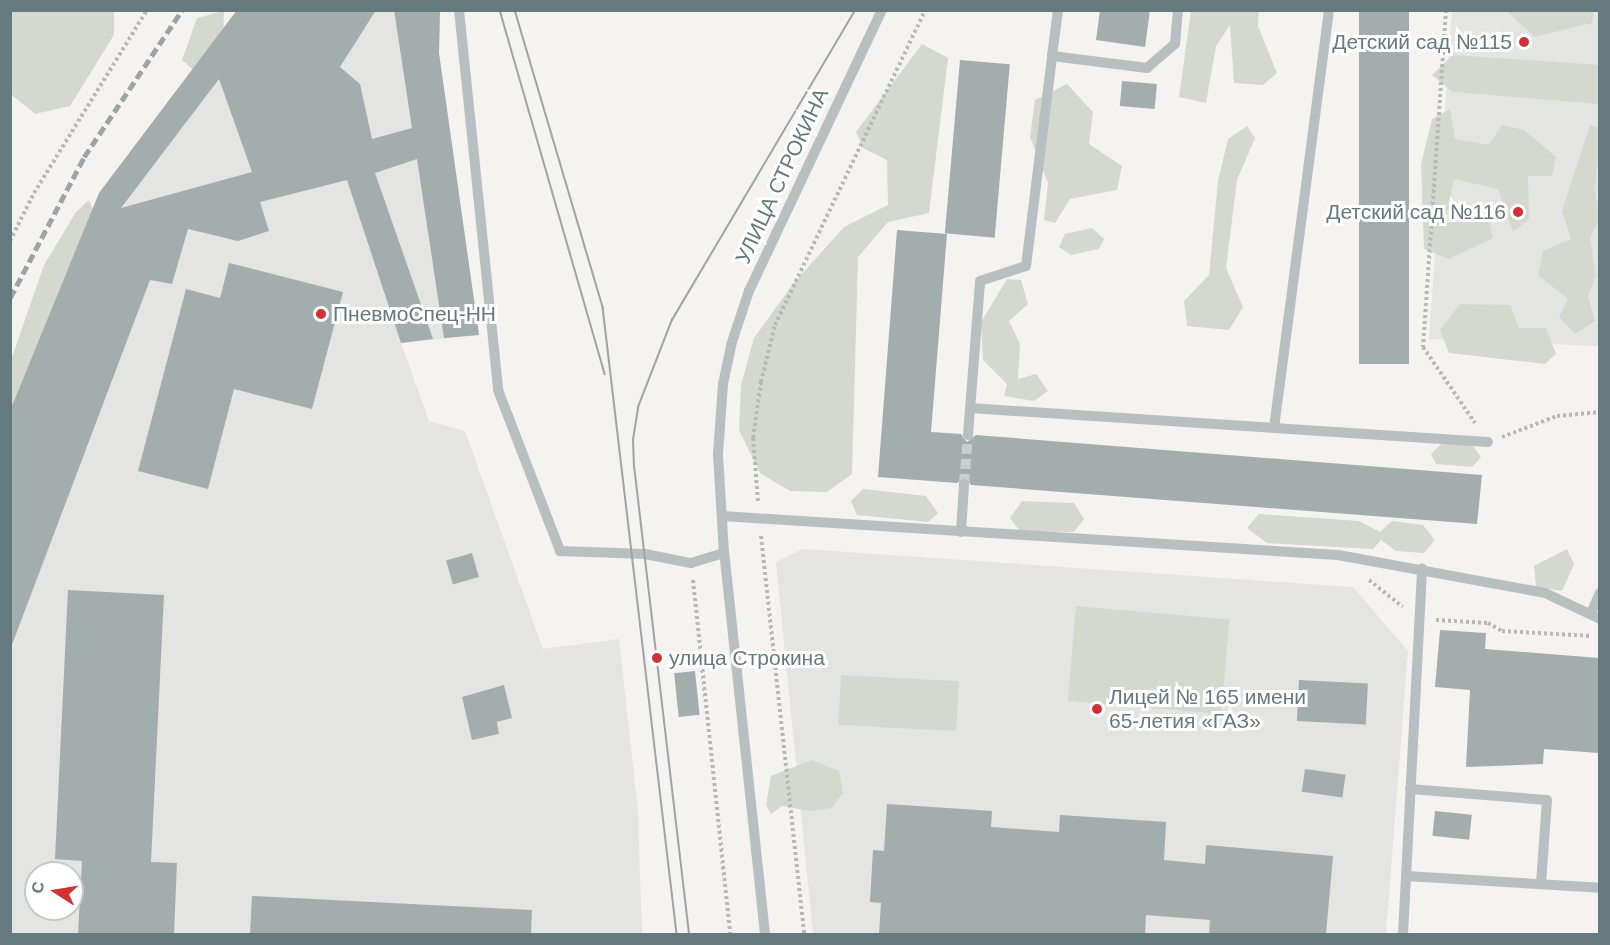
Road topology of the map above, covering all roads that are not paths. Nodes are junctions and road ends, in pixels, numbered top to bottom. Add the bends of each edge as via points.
1 (459, 10) edge
2 (882, 10) edge
3 (1058, 10) edge
4 (1178, 10) edge
5 (1329, 10) edge
6 (1052, 56) junction
7 (970, 408) junction
8 (1274, 428) junction
9 (969, 435) tunnel mouth
10 (1488, 442) road end
11 (964, 484) tunnel mouth
12 (722, 516) junction
13 (961, 532) junction
14 (724, 553) junction
15 (1422, 568) junction
16 (1599, 593) edge
17 (1595, 616) edge
18 (1410, 789) junction
19 (1406, 876) junction
20 (1541, 883) junction
21 (1599, 888) edge
22 (765, 934) edge
23 (1403, 934) edge

1 - 14 street via 498,390 560,551 645,554 691,563
2 - 12 street, УЛИЦА СТРОКИНА via 749,291 730,345 718,419
3 - 6 street
4 - 6 street via 1175,44 1147,68
5 - 8 street
6 - 7 street via 1026,266 980,281
7 - 8 street
7 - 9 street
8 - 10 street
11 - 13 street
12 - 13 street
12 - 14 street, УЛИЦА СТРОКИНА
13 - 15 street via 1338,555
14 - 22 street, УЛИЦА СТРОКИНА
15 - 17 street via 1545,592
15 - 18 street
16 - 17 street
18 - 19 street
18 - 20 street via 1547,800
19 - 20 street
19 - 23 street
20 - 21 street

